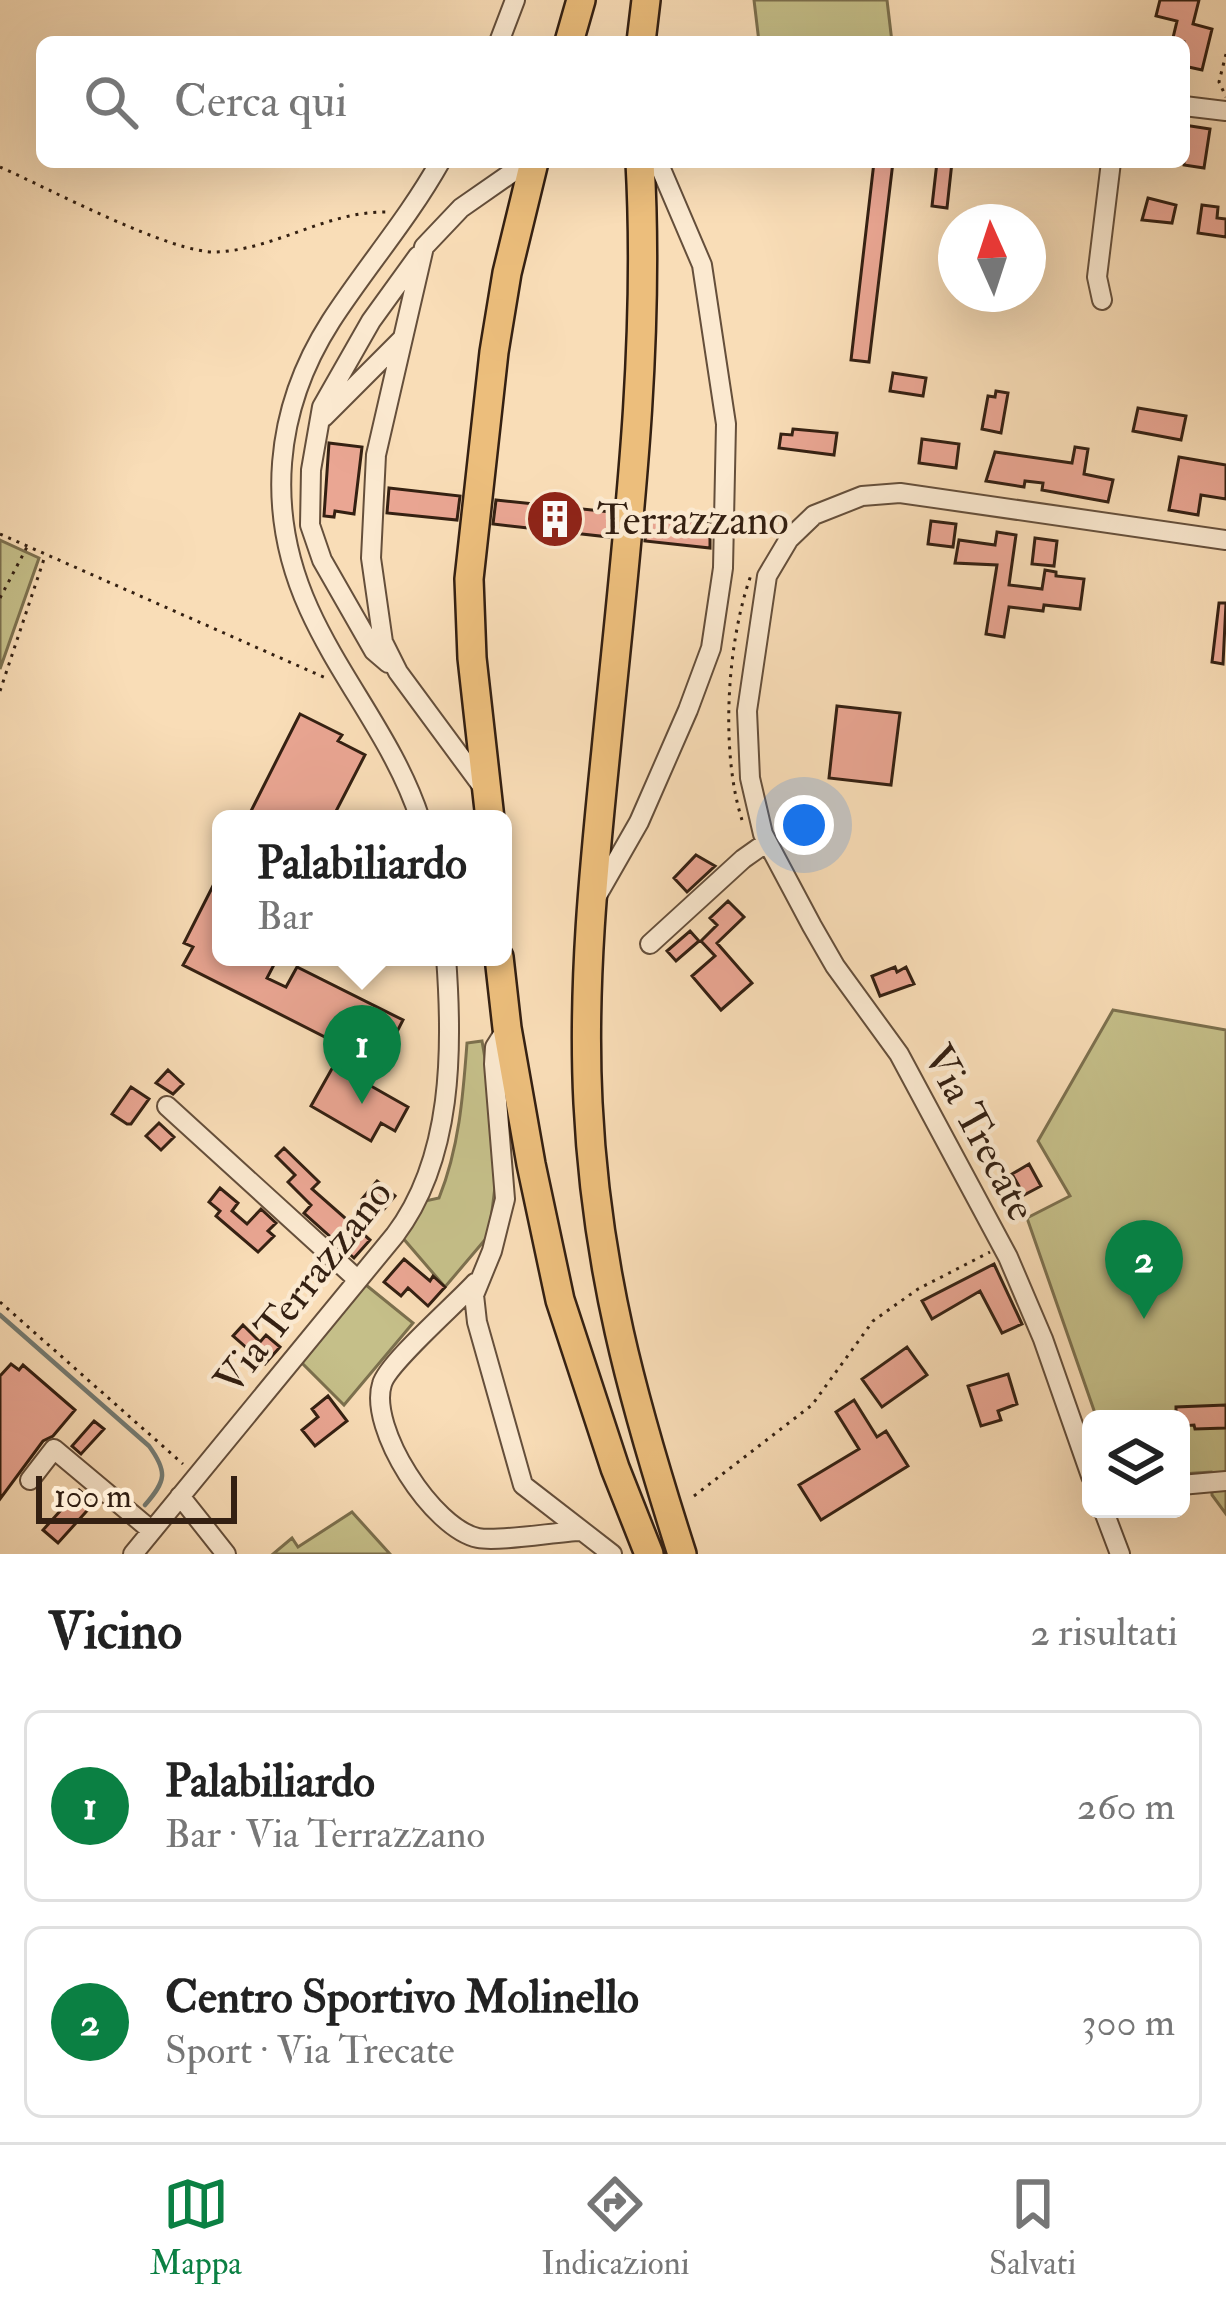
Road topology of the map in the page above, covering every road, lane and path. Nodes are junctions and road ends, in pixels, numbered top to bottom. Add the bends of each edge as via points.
1 (515, 0) edge
2 (581, 0) edge
3 (646, 0) edge
4 (501, 36) edge
5 (571, 36) edge
6 (642, 36) edge
7 (1226, 54) edge
8 (1226, 97) edge
9 (1190, 107) edge
10 (1226, 111) edge
11 (0, 167) edge
12 (437, 168) edge
13 (521, 168) edge
14 (529, 168) edge
15 (640, 168) edge
16 (661, 168) edge
17 (1110, 168) edge
18 (383, 212) dead end
19 (424, 247) junction
20 (1102, 300) dead end
21 (401, 340) junction
22 (319, 423) junction
23 (0, 534) edge
24 (1226, 540) edge
25 (27, 546) junction
26 (45, 554) junction
27 (759, 558) dead end
28 (0, 598) edge
29 (398, 672) junction
30 (355, 690) junction
31 (0, 691) edge
32 (489, 807) edge
33 (417, 810) edge
34 (761, 846) junction
35 (590, 908) junction
36 (650, 944) dead end
37 (446, 966) edge
38 (501, 966) edge
39 (507, 1028) junction
40 (166, 1106) dead end
41 (990, 1252) dead end
42 (482, 1275) junction
43 (358, 1280) junction
44 (0, 1302) edge
45 (1082, 1450) edge
46 (196, 1475) junction
47 (30, 1480) dead end
48 (1226, 1481) edge
49 (1190, 1484) edge
50 (180, 1496) junction
51 (694, 1496) dead end
52 (1106, 1518) edge
53 (152, 1531) junction
54 (580, 1531) junction
55 (133, 1554) edge
56 (226, 1554) edge
57 (612, 1554) edge
58 (649, 1554) edge
59 (682, 1554) edge
60 (1120, 1554) edge

1 - 4 street
2 - 5 highway
3 - 6 highway
7 - 8 path via 1219,82
9 - 10 street
11 - 18 path via 194,250 235,248
12 - 30 street via 312,353 283,448 286,543 308,608
13 - 19 street via 461,208
14 - 32 highway via 474,513 469,613
15 - 35 highway via 644,290 628,529
16 - 35 street via 703,265 726,424 723,568 712,648 688,710
17 - 20 street via 1097,277
19 - 21 street
19 - 22 street via 371,321
21 - 22 street
21 - 29 street via 376,455 371,558 383,643
22 - 29 street via 310,525 374,651
23 - 25 path
24 - 34 street, Via Trecate via 899,493 862,496 814,515 767,576 758,624 747,747
25 - 26 path
25 - 28 path
26 - 30 path
26 - 31 path
27 - 34 path via 743,599 728,708 734,790
29 - 32 street
30 - 33 street
34 - 36 street
34 - 45 street, Via Trecate via 899,1054 1008,1257
35 - 59 highway via 588,1101 602,1258 636,1412
37 - 43 street, Via Terrazzano via 448,1066 434,1156 418,1202
38 - 39 highway
39 - 42 street via 494,1064 505,1199
39 - 58 highway via 560,1300
40 - 43 street
41 - 51 path via 873,1321 812,1405
42 - 54 street via 477,1322 519,1477 531,1496
42 - 54 street via 382,1380 382,1417 403,1467 448,1524 477,1538
43 - 46 street, Via Terrazzano
44 - 46 path
46 - 50 street, Via Terrazzano
47 - 53 street via 54,1449
48 - 49 street
50 - 53 street, Via Terrazzano
50 - 56 street
52 - 60 street
53 - 55 street, Via Terrazzano
54 - 57 street

